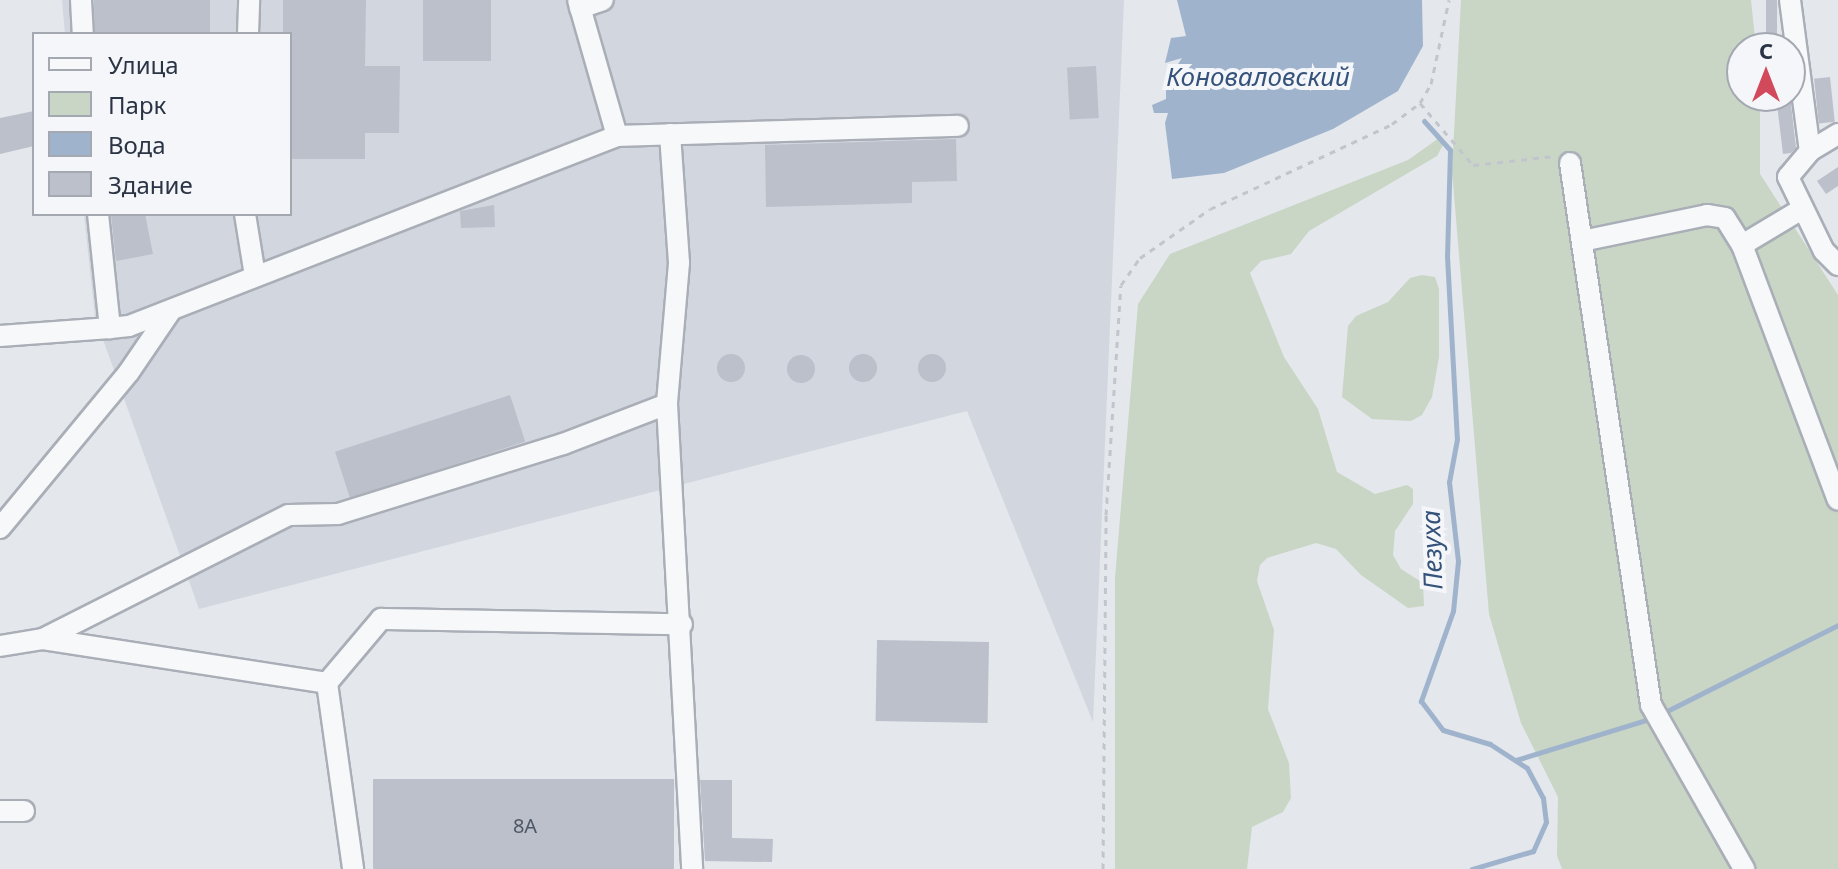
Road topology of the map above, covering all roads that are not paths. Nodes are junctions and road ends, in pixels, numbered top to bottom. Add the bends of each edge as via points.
1 (81, 0) edge
2 (249, 0) edge
3 (603, 0) edge
4 (1790, 0) edge
5 (579, 4) edge
6 (83, 32) edge
7 (248, 32) edge
8 (958, 126) dead end
9 (670, 134) junction
10 (1838, 134) edge
11 (617, 136) junction
12 (1810, 151) junction
13 (1570, 163) road end
14 (1802, 209) junction
15 (98, 216) edge
16 (245, 216) edge
17 (1582, 241) junction
18 (1742, 245) junction
19 (1838, 265) edge
20 (255, 276) junction
21 (170, 312) junction
22 (110, 328) junction
23 (0, 336) edge
24 (667, 404) junction
25 (1838, 500) edge
26 (0, 528) edge
27 (682, 624) junction
28 (43, 639) junction
29 (0, 646) edge
30 (327, 683) junction
31 (0, 811) edge
32 (24, 811) dead end
33 (353, 869) edge
34 (692, 869) edge
35 (1744, 869) edge

1 - 6 street
2 - 7 street
3 - 5 street
4 - 12 street
5 - 11 street
8 - 9 street
9 - 11 street
9 - 24 street via 679,263
10 - 12 street
11 - 20 street
12 - 14 street via 1788,177
13 - 17 street
14 - 18 street
14 - 19 street
15 - 22 street
16 - 20 street
17 - 18 street via 1707,215 1725,218
17 - 35 street via 1651,705
18 - 25 street
20 - 21 street
21 - 22 street
21 - 26 street via 129,372
22 - 23 street
24 - 27 street
24 - 28 street via 563,444 338,514 289,515
27 - 30 street via 381,619
27 - 34 street
28 - 29 street
28 - 30 street
30 - 33 street
31 - 32 street

